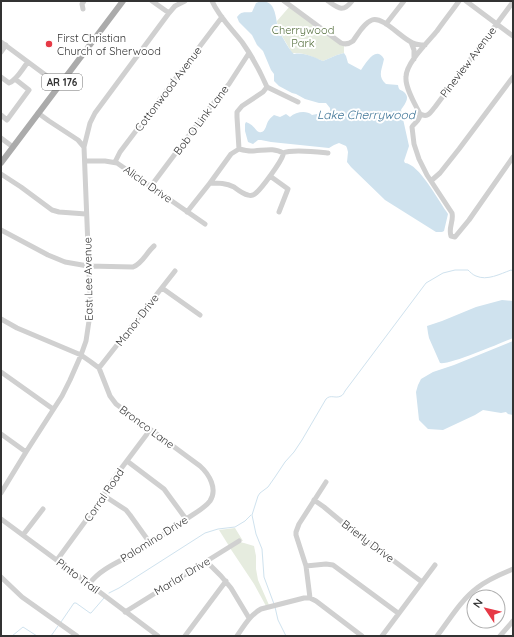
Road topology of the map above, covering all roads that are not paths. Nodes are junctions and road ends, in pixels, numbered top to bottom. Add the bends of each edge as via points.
1 (84, 1) edge
2 (123, 1) edge
3 (152, 1) edge
4 (185, 1) edge
5 (212, 1) edge
6 (284, 1) edge
7 (328, 1) edge
8 (404, 1) edge
9 (459, 1) edge
10 (466, 1) edge
11 (351, 2) edge
12 (513, 2) edge
13 (83, 9) dead end
14 (169, 13) junction
15 (222, 17) junction
16 (386, 24) junction
17 (497, 24) junction
18 (513, 36) edge
19 (411, 42) junction
20 (3, 44) edge
21 (425, 45) junction
22 (1, 52) edge
23 (250, 53) junction
24 (414, 59) junction
25 (28, 62) junction
26 (1, 77) edge
27 (513, 77) edge
28 (15, 79) junction
29 (60, 85) junction
30 (267, 87) junction
31 (298, 102) dead end
32 (38, 113) junction
33 (420, 114) junction
34 (1, 115) edge
35 (1, 138) edge
36 (13, 147) junction
37 (84, 147) junction
38 (239, 149) junction
39 (283, 152) junction
40 (328, 153) dead end
41 (513, 157) edge
42 (85, 161) junction
43 (115, 162) junction
44 (1, 163) edge
45 (1, 174) edge
46 (270, 176) junction
47 (432, 180) junction
48 (210, 183) junction
49 (150, 186) junction
50 (187, 212) junction
51 (279, 212) dead end
52 (86, 214) junction
53 (205, 224) dead end
54 (1, 230) edge
55 (154, 246) dead end
56 (88, 266) junction
57 (175, 271) dead end
58 (162, 288) junction
59 (200, 315) dead end
60 (1, 319) edge
61 (81, 355) junction
62 (99, 368) junction
63 (1, 372) edge
64 (53, 409) junction
65 (150, 430) junction
66 (1, 434) edge
67 (26, 452) junction
68 (127, 462) junction
69 (326, 482) dead end
70 (213, 490) joint
71 (1, 492) edge
72 (103, 495) junction
73 (314, 500) junction
74 (43, 509) dead end
75 (1, 519) edge
76 (186, 520) junction
77 (23, 535) junction
78 (239, 540) dead end
79 (150, 543) junction
80 (57, 560) junction
81 (206, 561) junction
82 (435, 565) dead end
83 (306, 566) junction
84 (513, 569) edge
85 (1, 577) edge
86 (226, 582) junction
87 (422, 582) junction
88 (90, 584) junction
89 (310, 598) junction
90 (124, 612) junction
91 (398, 613) junction
92 (249, 618) junction
93 (513, 621) edge
94 (155, 635) edge
95 (78, 636) edge
96 (185, 636) edge
97 (237, 636) edge
98 (362, 636) edge
99 (382, 636) edge
100 (438, 636) edge
101 (500, 636) edge

1 - 13 street
2 - 29 main road, AR 176
3 - 14 street
4 - 14 street, East Lee Avenue
5 - 15 street
6 - 16 street via 341,43 351,43 371,20 379,20
7 - 11 street via 342,8
8 - 16 street
9 - 21 street
10 - 17 street
12 - 17 street, Pineview Avenue
14 - 37 street, East Lee Avenue via 95,113
15 - 23 street
15 - 43 street, Cottonwood Avenue
16 - 19 street
17 - 18 street
17 - 33 street, Pineview Avenue via 435,107 425,116
19 - 21 street
19 - 24 street
20 - 22 street
20 - 25 street
21 - 24 street
23 - 30 street
23 - 49 street, Bob O Link Lane
24 - 33 street via 406,74 406,80
25 - 28 street
25 - 29 street
26 - 28 street via 9,83
27 - 47 street via 460,149
28 - 34 street via 29,90 7,120
29 - 32 main road, AR 176
30 - 31 street
30 - 38 street via 237,112
32 - 36 main road, AR 176
32 - 37 street via 78,140
33 - 47 street via 419,120 412,127 414,144 419,159
35 - 36 street
36 - 44 main road, AR 176
37 - 42 street, East Lee Avenue
38 - 39 street
38 - 48 street via 231,154
39 - 40 street
39 - 46 street
41 - 47 street via 455,237 450,234 452,213
42 - 43 street, Alicia Drive
42 - 52 street, East Lee Avenue
43 - 49 street, Alicia Drive
45 - 52 street via 52,210
46 - 48 street via 253,195 224,184
46 - 51 street via 288,189
48 - 50 street
49 - 50 street, Alicia Drive
50 - 53 street, Alicia Drive
52 - 56 street, East Lee Avenue
54 - 56 street via 57,259
55 - 56 street via 139,264 133,267
56 - 61 street, East Lee Avenue via 90,321
57 - 58 street, Manor Drive
58 - 59 street
58 - 62 street, Manor Drive
60 - 61 street
61 - 62 street
61 - 64 street, East Lee Avenue via 67,388
62 - 65 street, Bronco Lane via 112,399
63 - 64 street
64 - 67 street, East Lee Avenue
65 - 68 street, Corral Road
65 - 70 street, Bronco Lane via 202,468 209,477
66 - 67 street
67 - 71 street, East Lee Avenue
68 - 72 street, Corral Road
68 - 76 street via 164,489
69 - 73 street
70 - 76 street, Palomino Drive via 209,502
72 - 79 street via 126,510
72 - 80 street, Corral Road
73 - 83 street via 296,532
73 - 87 street, Brierly Drive
74 - 77 street
75 - 77 street, Pinto Trail
76 - 79 street, Palomino Drive
77 - 80 street, Pinto Trail
78 - 81 street, Marlar Drive
79 - 88 street, Palomino Drive via 104,570
80 - 88 street, Pinto Trail
81 - 86 street
81 - 90 street, Marlar Drive
82 - 87 street
83 - 89 street
83 - 91 street via 333,565
84 - 100 street via 481,585 468,595
85 - 95 street via 22,597
86 - 92 street
86 - 96 street
87 - 91 street
88 - 90 street, Pinto Trail
89 - 92 street via 261,609
89 - 98 street
90 - 94 street, Pinto Trail
91 - 99 street
92 - 97 street
93 - 101 street

